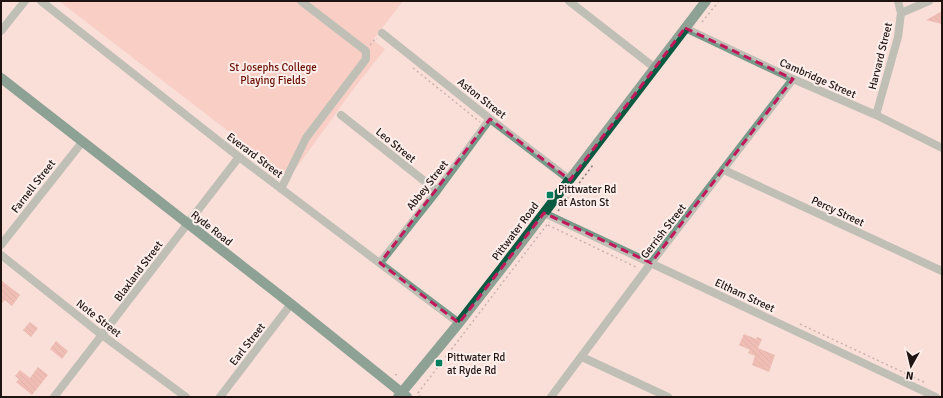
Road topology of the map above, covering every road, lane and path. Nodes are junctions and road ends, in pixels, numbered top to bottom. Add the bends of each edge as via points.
1 (25, 1) edge
2 (41, 1) edge
3 (301, 1) edge
4 (569, 1) edge
5 (706, 1) edge
6 (719, 1) edge
7 (898, 1) edge
8 (929, 1) edge
9 (901, 13) junction
10 (699, 25) dead end
11 (686, 28) junction
12 (1, 31) edge
13 (382, 33) dead end
14 (655, 68) junction
15 (1, 78) edge
16 (793, 79) junction
17 (341, 115) dead end
18 (876, 115) junction
19 (490, 119) junction
20 (83, 141) junction
21 (942, 148) edge
22 (239, 157) junction
23 (724, 170) junction
24 (570, 180) junction
25 (281, 189) junction
26 (437, 191) junction
27 (544, 213) junction
28 (187, 224) junction
29 (1, 245) edge
30 (1, 255) edge
31 (651, 263) junction
32 (380, 264) junction
33 (638, 268) dead end
34 (942, 271) edge
35 (291, 304) junction
36 (459, 323) junction
37 (102, 335) junction
38 (582, 357) junction
39 (398, 374) dead end
40 (395, 375) dead end
41 (402, 396) edge
42 (54, 397) edge
43 (186, 397) edge
44 (220, 397) edge
45 (418, 397) edge
46 (551, 397) edge
47 (668, 397) edge
48 (936, 397) edge

1 - 12 street
2 - 22 street, Everard Street
3 - 25 street via 366,51 366,59 306,138
4 - 14 street
5 - 11 main road, Pittwater Road
6 - 10 path
7 - 9 street, Harvard Street
8 - 9 street
9 - 18 street, Harvard Street via 898,37
11 - 14 main road, Pittwater Road
11 - 16 street, Cambridge Street
13 - 19 street, Aston Street
14 - 24 main road, Pittwater Road
15 - 20 main road, Ryde Road
16 - 18 street, Cambridge Street
16 - 23 street, Gerrish Street
17 - 26 street, Leo Street
18 - 21 street, Cambridge Street
19 - 24 street, Aston Street
19 - 26 street, Abbey Street
20 - 28 main road, Ryde Road
20 - 29 street, Farnell Street
22 - 25 street, Everard Street
22 - 28 street, Blaxland Street
23 - 31 street, Gerrish Street
23 - 34 street, Percy Street
24 - 27 main road, Pittwater Road
25 - 32 street, Everard Street
26 - 32 street, Abbey Street
27 - 31 street, Eltham Street
27 - 36 main road, Pittwater Road
28 - 35 main road, Ryde Road
28 - 37 street, Blaxland Street
30 - 37 street, Note Street
31 - 38 street, Gerrish Street
31 - 48 street, Eltham Street
32 - 36 street, Everard Street
33 - 45 path via 548,224
35 - 41 main road, Ryde Road
35 - 44 street, Earl Street
36 - 41 main road, Pittwater Road
37 - 42 street, Blaxland Street
37 - 43 street, Note Street
38 - 46 street, Gerrish Street
38 - 47 street
39 - 40 path

